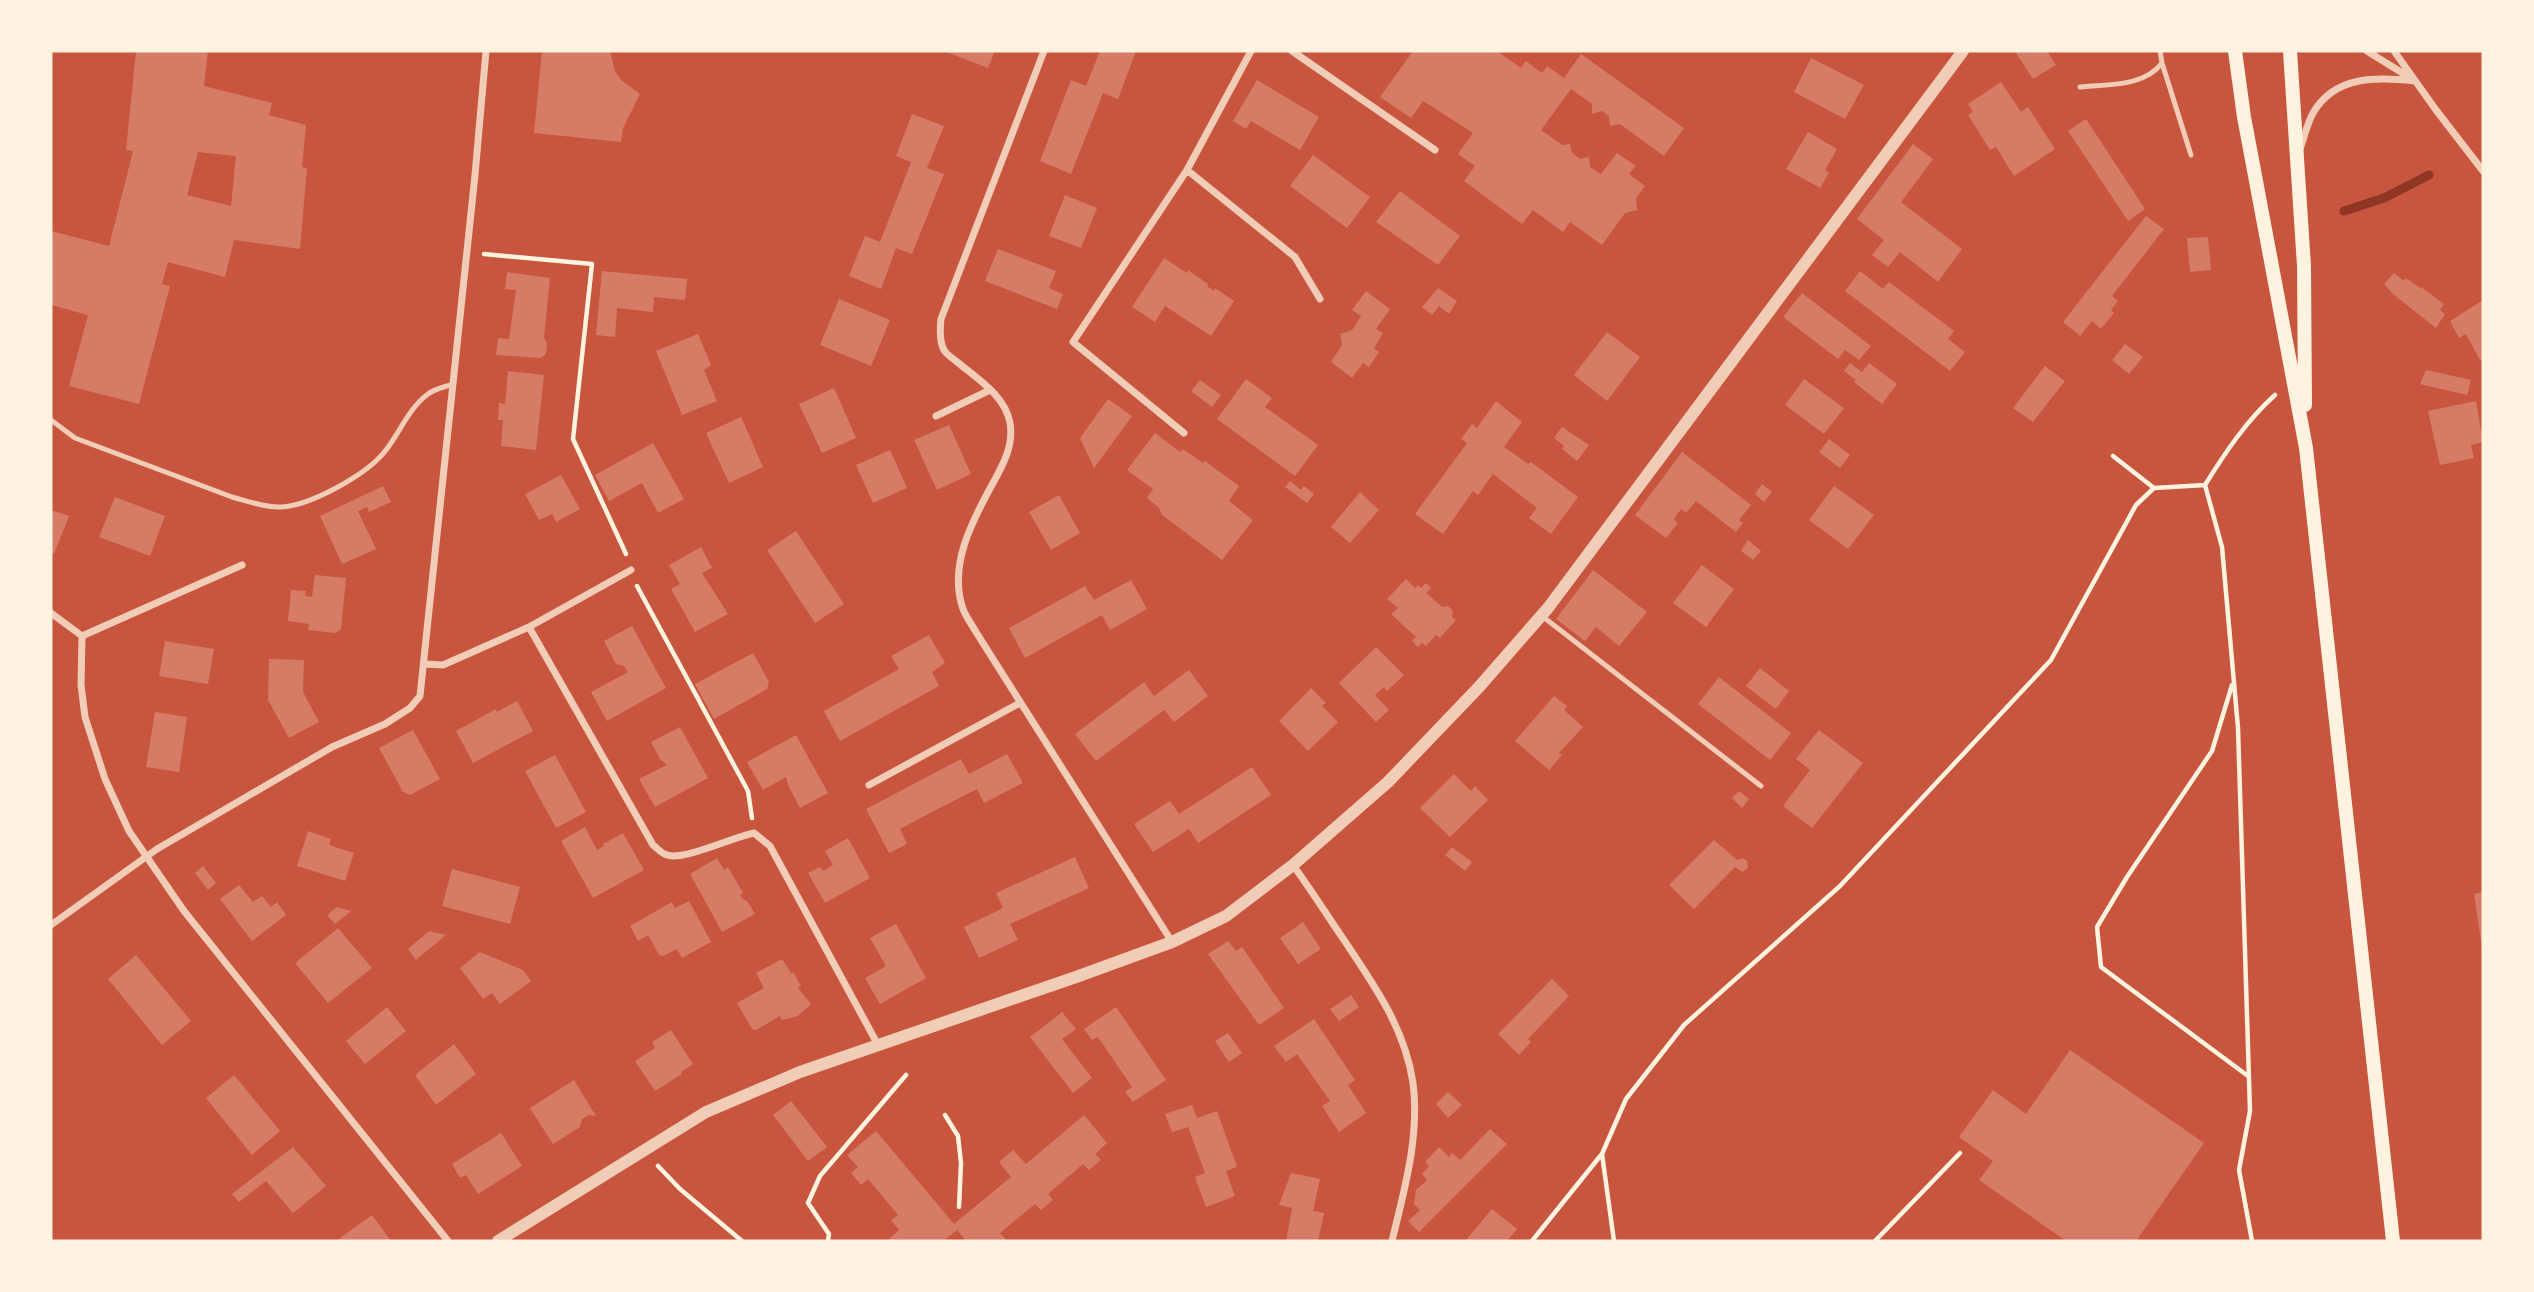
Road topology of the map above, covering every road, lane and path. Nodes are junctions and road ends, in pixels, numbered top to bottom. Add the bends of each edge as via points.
1 (486, 51) edge
2 (1044, 51) edge
3 (1251, 51) edge
4 (1292, 51) edge
5 (1963, 51) edge
6 (2160, 51) edge
7 (2235, 51) edge
8 (2290, 51) edge
9 (2367, 51) edge
10 (2394, 51) edge
11 (2162, 63) junction
12 (2415, 81) junction
13 (2080, 87) dead end
14 (1435, 150) dead end
15 (2191, 155) dead end
16 (2298, 157) junction
17 (1187, 170) junction
18 (2483, 171) edge
19 (467, 253) junction
20 (1320, 299) dead end
21 (2293, 379) junction
22 (453, 384) junction
23 (990, 390) junction
24 (936, 416) dead end
25 (51, 420) edge
26 (1184, 433) dead end
27 (2306, 448) junction
28 (2113, 456) dead end
29 (2205, 485) junction
30 (2154, 488) junction
31 (242, 565) dead end
32 (631, 570) junction
33 (51, 614) edge
34 (1542, 616) junction
35 (529, 627) junction
36 (82, 636) junction
37 (424, 664) junction
38 (2234, 681) junction
39 (1020, 703) junction
40 (869, 785) dead end
41 (1761, 786) dead end
42 (754, 833) junction
43 (146, 857) junction
44 (1293, 865) junction
45 (51, 925) edge
46 (1172, 942) junction
47 (878, 1045) junction
48 (906, 1075) dead end
49 (2248, 1076) junction
50 (945, 1115) dead end
51 (643, 1150) junction
52 (1960, 1153) dead end
53 (1602, 1154) junction
54 (959, 1207) dead end
55 (448, 1241) edge
56 (498, 1241) edge
57 (742, 1241) edge
58 (828, 1241) edge
59 (1392, 1241) edge
60 (1532, 1241) edge
61 (1614, 1241) edge
62 (1875, 1241) edge
63 (2252, 1241) edge
64 (2393, 1241) edge

1 - 19 street
2 - 23 street via 941,318 944,351
3 - 17 street
4 - 14 street
5 - 34 street
6 - 11 lane
7 - 21 main road
8 - 16 main road
9 - 12 street
10 - 12 street
11 - 13 lane via 2154,74 2126,83
11 - 15 lane
12 - 16 street via 2364,79 2333,91 2312,115
12 - 18 street
16 - 27 main road
17 - 20 street via 1295,257
17 - 26 street via 1073,342
19 - 22 street
19 - 32 path via 593,264 573,439
21 - 27 main road
21 - 29 path via 2258,410
22 - 25 lane via 428,394 366,470 300,504 280,507 232,497 101,448 75,438
22 - 37 street
23 - 24 street
23 - 39 street via 1008,412 1012,430 1006,458 964,545 958,586 964,610
27 - 64 main road
28 - 30 path
29 - 30 path
29 - 38 path via 2222,547
30 - 53 path via 2136,505 2051,660 1840,886 1684,1025 1626,1100
31 - 36 street
32 - 35 street
32 - 42 path via 748,791
33 - 36 street
34 - 41 lane
34 - 44 street via 1388,782
35 - 37 street via 443,665
35 - 42 street via 653,845 666,855 684,856
36 - 43 street via 80,685 85,717 122,819
37 - 43 street via 420,696 410,708 284,774
38 - 49 path
38 - 49 path via 2212,751 2097,928 2101,967
39 - 40 street
39 - 46 street
42 - 47 street via 770,846
43 - 45 street
43 - 55 street via 184,911
44 - 46 street via 1226,916
44 - 59 street via 1400,1031 1413,1084 1414,1132
46 - 47 street
47 - 51 street via 706,1112
48 - 58 path via 820,1176 808,1202 829,1234
49 - 63 path via 2250,1111 2239,1170
50 - 54 path via 958,1136
51 - 56 street
51 - 57 path via 680,1189
52 - 62 path
53 - 60 path
53 - 61 path

